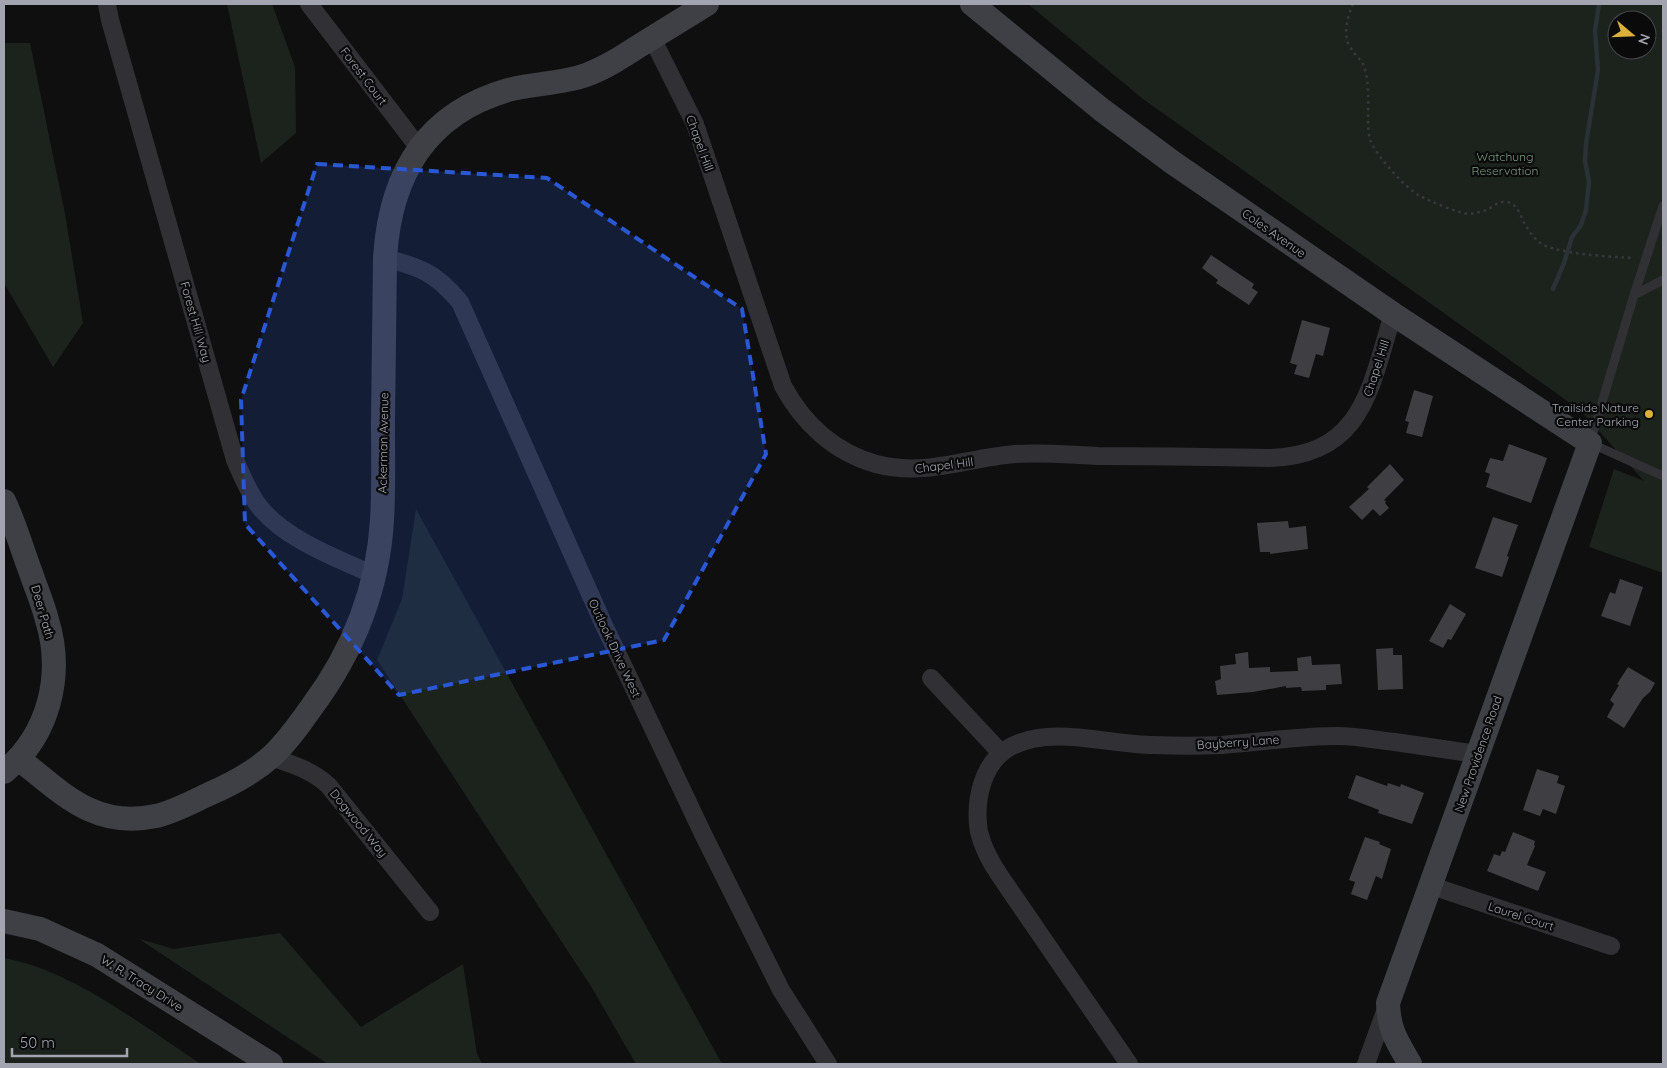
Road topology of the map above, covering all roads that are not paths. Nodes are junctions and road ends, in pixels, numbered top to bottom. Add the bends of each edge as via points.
1 (108, 4) edge
2 (309, 4) edge
3 (707, 4) edge
4 (972, 4) edge
5 (652, 38) junction
6 (419, 148) junction
7 (1663, 206) edge
8 (385, 258) junction
9 (1663, 280) edge
10 (1634, 295) junction
11 (1393, 314) junction
12 (1590, 443) junction
13 (1663, 476) edge
14 (4, 501) edge
15 (374, 575) junction
16 (931, 678) dead end
17 (1001, 753) junction
18 (1477, 754) junction
19 (271, 757) junction
20 (12, 765) edge
21 (1432, 886) junction
22 (430, 912) dead end
23 (4, 921) edge
24 (1611, 946) dead end
25 (1388, 1003) junction
26 (271, 1064) edge
27 (828, 1064) edge
28 (1129, 1064) edge
29 (1366, 1064) edge
30 (1410, 1064) edge

1 - 15 street, Forest Hill Way via 232,451 246,487 259,507 285,530 312,547
2 - 6 street, Forest Court
3 - 5 street, Ackerman Avenue
4 - 11 street, Coles Avenue via 1102,110 1172,162
5 - 6 street, Ackerman Avenue via 586,75 510,90 479,102 443,125
5 - 11 street, Chapel Hill via 695,124 783,386 799,412 821,435 860,458 890,467 921,469 1015,454 1289,458 1309,453 1344,431 1362,407
6 - 8 street, Ackerman Avenue via 399,186 392,208 386,232
7 - 10 lane
8 - 15 street, Ackerman Avenue via 382,513
8 - 27 street, Outlook Drive West via 431,274 460,302 603,623 704,836 781,990
9 - 10 lane
10 - 12 lane
11 - 12 street, Coles Avenue
12 - 13 lane
12 - 18 street, New Providence Road
14 - 20 street, Deer Path via 48,621 54,656 54,679 47,712 30,745
15 - 19 street, Ackerman Avenue via 357,631 343,659 301,722
16 - 17 street
17 - 18 street, Bayberry Lane via 1029,738 1058,736 1194,746 1340,736
17 - 28 street, Bayberry Lane via 985,774 981,789 978,815 984,846 1000,876
18 - 21 street, New Providence Road
19 - 20 street, Ackerman Avenue via 241,778 184,806 158,816 127,820 82,807
19 - 22 street, Dogwood Way via 304,768 328,785
21 - 24 street, Laurel Court
21 - 25 street, New Providence Road
23 - 26 street, W. R. Tracy Drive via 40,929 97,955
25 - 29 street, New Providence Road
25 - 30 street via 1393,1035

